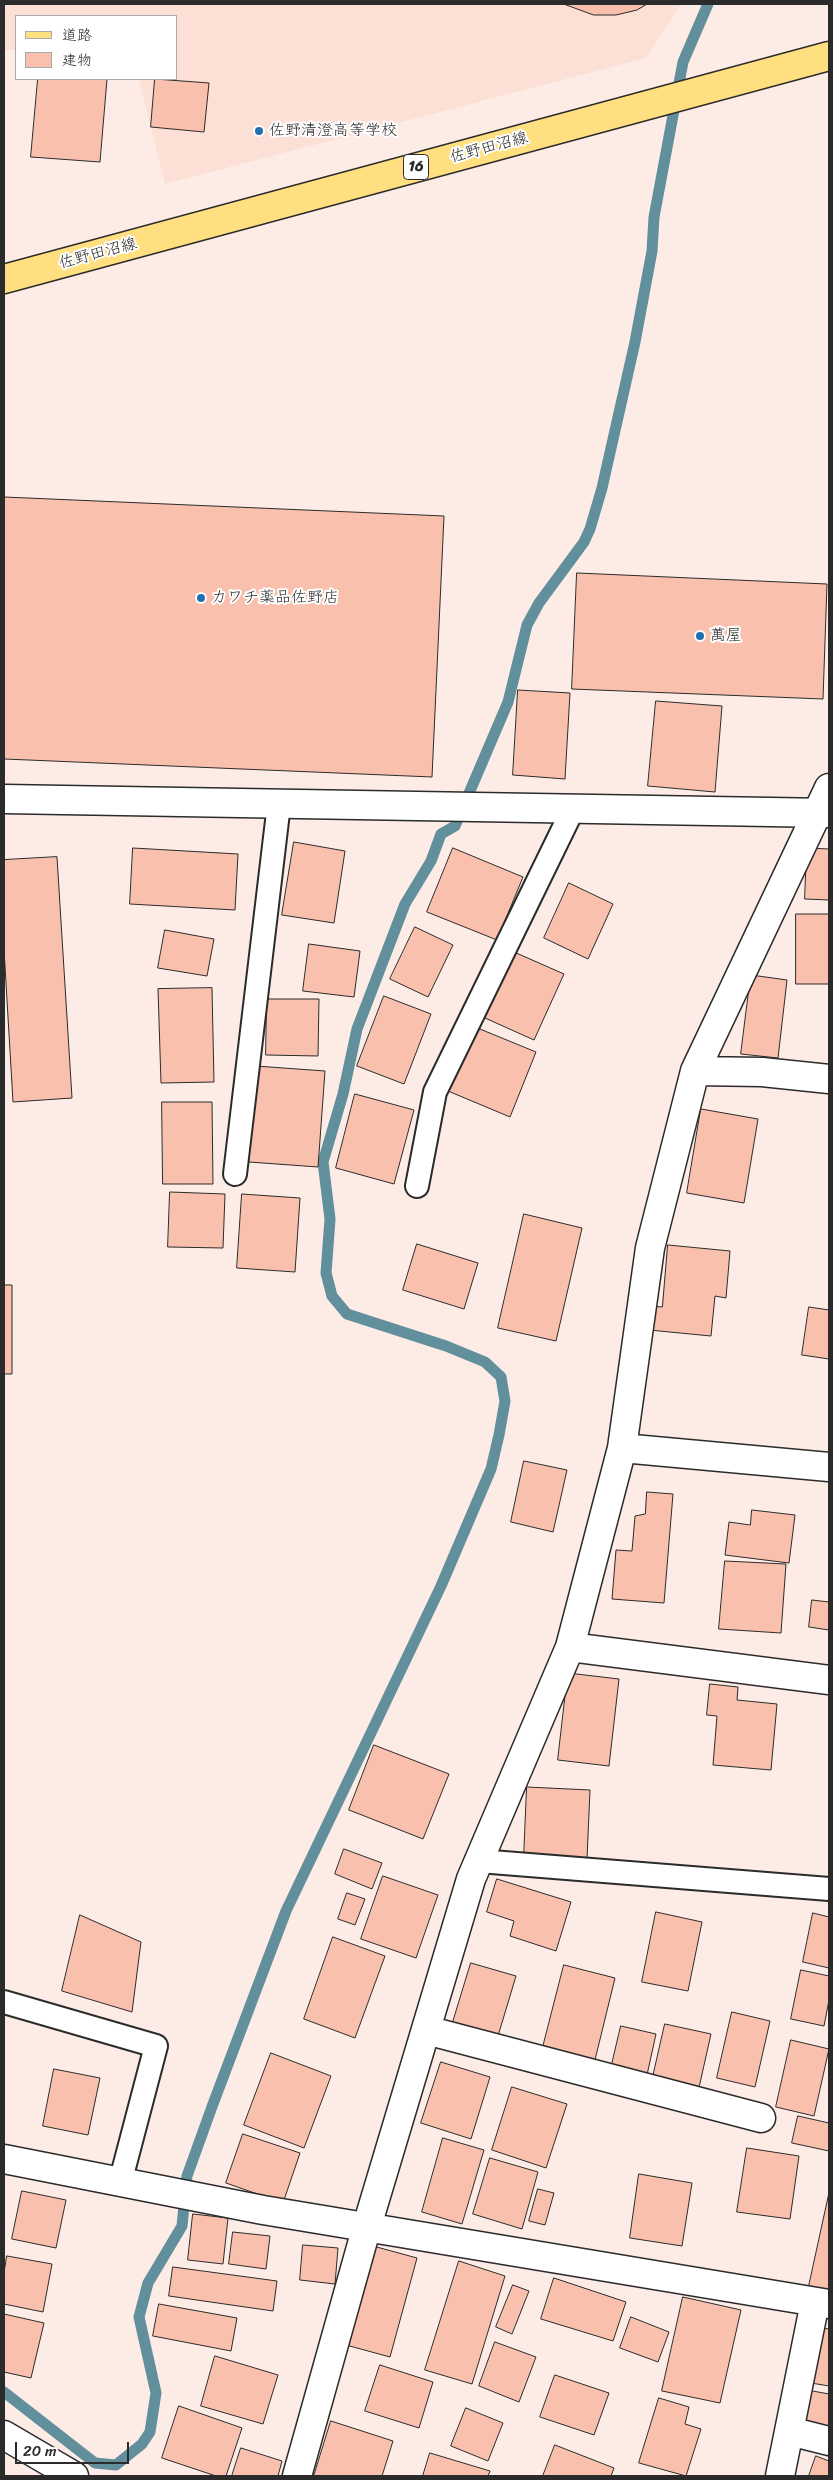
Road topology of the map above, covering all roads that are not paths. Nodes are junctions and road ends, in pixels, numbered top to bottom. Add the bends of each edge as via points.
1 (829, 56) edge
2 (4, 279) edge
3 (829, 788) edge
4 (4, 799) edge
5 (280, 804) junction
6 (573, 810) junction
7 (823, 813) edge
8 (695, 1071) junction
9 (829, 1079) edge
10 (235, 1174) dead end
11 (417, 1186) dead end
12 (622, 1448) junction
13 (829, 1467) edge
14 (570, 1647) junction
15 (829, 1680) edge
16 (479, 1861) junction
17 (829, 1889) edge
18 (4, 2002) edge
19 (426, 2030) junction
20 (761, 2118) dead end
21 (4, 2159) edge
22 (120, 2183) junction
23 (368, 2226) junction
24 (822, 2303) edge
25 (789, 2432) junction
26 (4, 2435) edge
27 (829, 2441) edge
28 (74, 2476) edge
29 (297, 2476) edge
30 (780, 2476) edge

1 - 2 main road, 佐野田沼線 / 16
3 - 7 street
4 - 5 street
5 - 6 street
5 - 10 lane
6 - 7 street
6 - 11 lane via 435,1092
7 - 8 street
8 - 9 street via 762,1072
8 - 12 street via 650,1248
12 - 13 street
12 - 14 street
14 - 15 street
14 - 16 street
16 - 17 lane
16 - 19 street
18 - 22 lane via 156,2046
19 - 20 street
19 - 23 street
21 - 22 street
22 - 23 street
23 - 24 street
23 - 29 street
24 - 25 street
25 - 27 street
25 - 30 street
26 - 28 street

